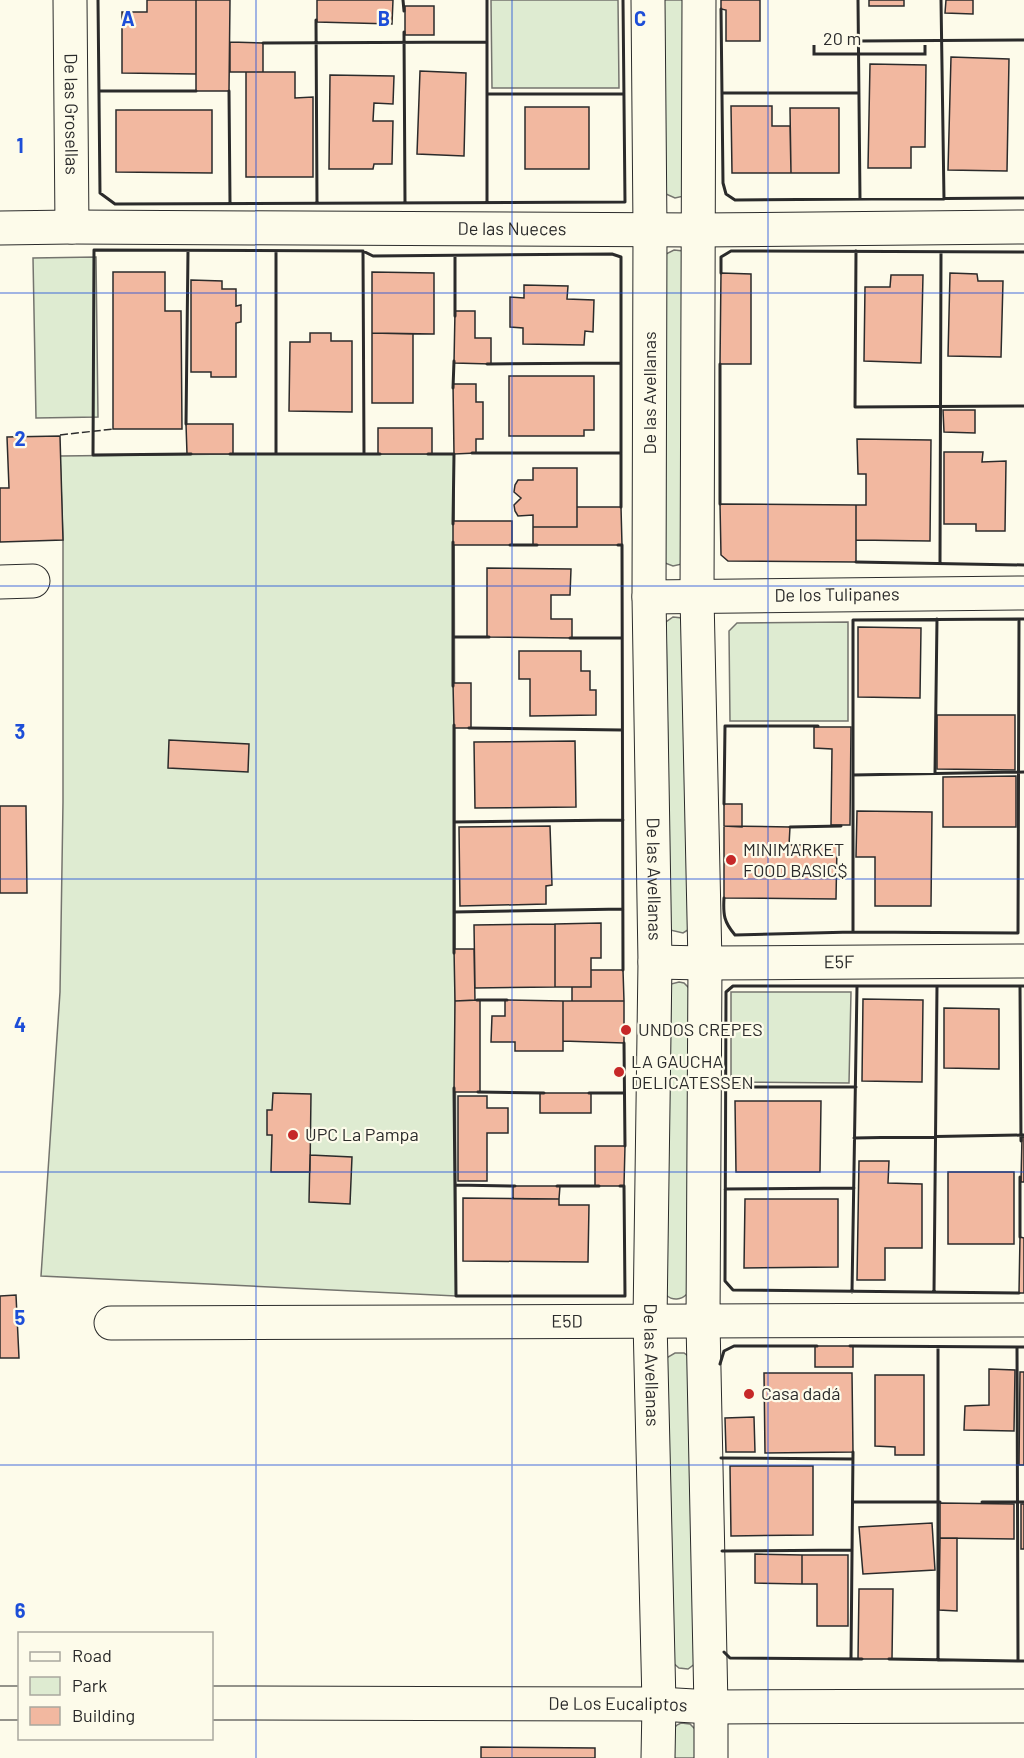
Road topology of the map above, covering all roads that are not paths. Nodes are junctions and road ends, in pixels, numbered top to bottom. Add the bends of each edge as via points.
1 (70, 0) edge
2 (648, 0) edge
3 (699, 0) edge
4 (72, 227) junction
5 (1024, 227) edge
6 (0, 228) edge
7 (651, 229) junction
8 (699, 230) junction
9 (33, 581) dead end
10 (0, 582) edge
11 (1024, 593) edge
12 (649, 597) junction
13 (697, 597) junction
14 (1024, 961) edge
15 (655, 962) junction
16 (705, 963) junction
17 (1024, 1320) edge
18 (650, 1322) junction
19 (703, 1322) junction
20 (111, 1323) dead end
21 (0, 1703) edge
22 (18, 1703) edge
23 (213, 1703) edge
24 (660, 1704) junction
25 (1024, 1706) edge
26 (711, 1707) junction
27 (658, 1758) edge
28 (711, 1758) edge

1 - 4 street, De las Grosellas
2 - 7 street, De las Avellanas
3 - 8 street
4 - 6 street, De las Nueces
4 - 7 street, De las Nueces
5 - 8 street, De las Nueces
7 - 8 street, De las Nueces
7 - 12 street, De las Avellanas
8 - 13 street
9 - 10 street
11 - 13 street, De los Tulipanes
12 - 13 street, De los Tulipanes
12 - 15 street, De las Avellanas
13 - 16 street
14 - 16 street, E5F
15 - 16 street, E5F
15 - 18 street, De las Avellanas
16 - 19 street
17 - 19 street, E5D
18 - 19 street, E5D
18 - 20 street, E5D
18 - 24 street, De las Avellanas
19 - 26 street
21 - 22 street
23 - 24 street, De Los Eucaliptos
24 - 26 street, De Los Eucaliptos
24 - 27 street, De las Avellanas
25 - 26 street, De Los Eucaliptos
26 - 28 street

